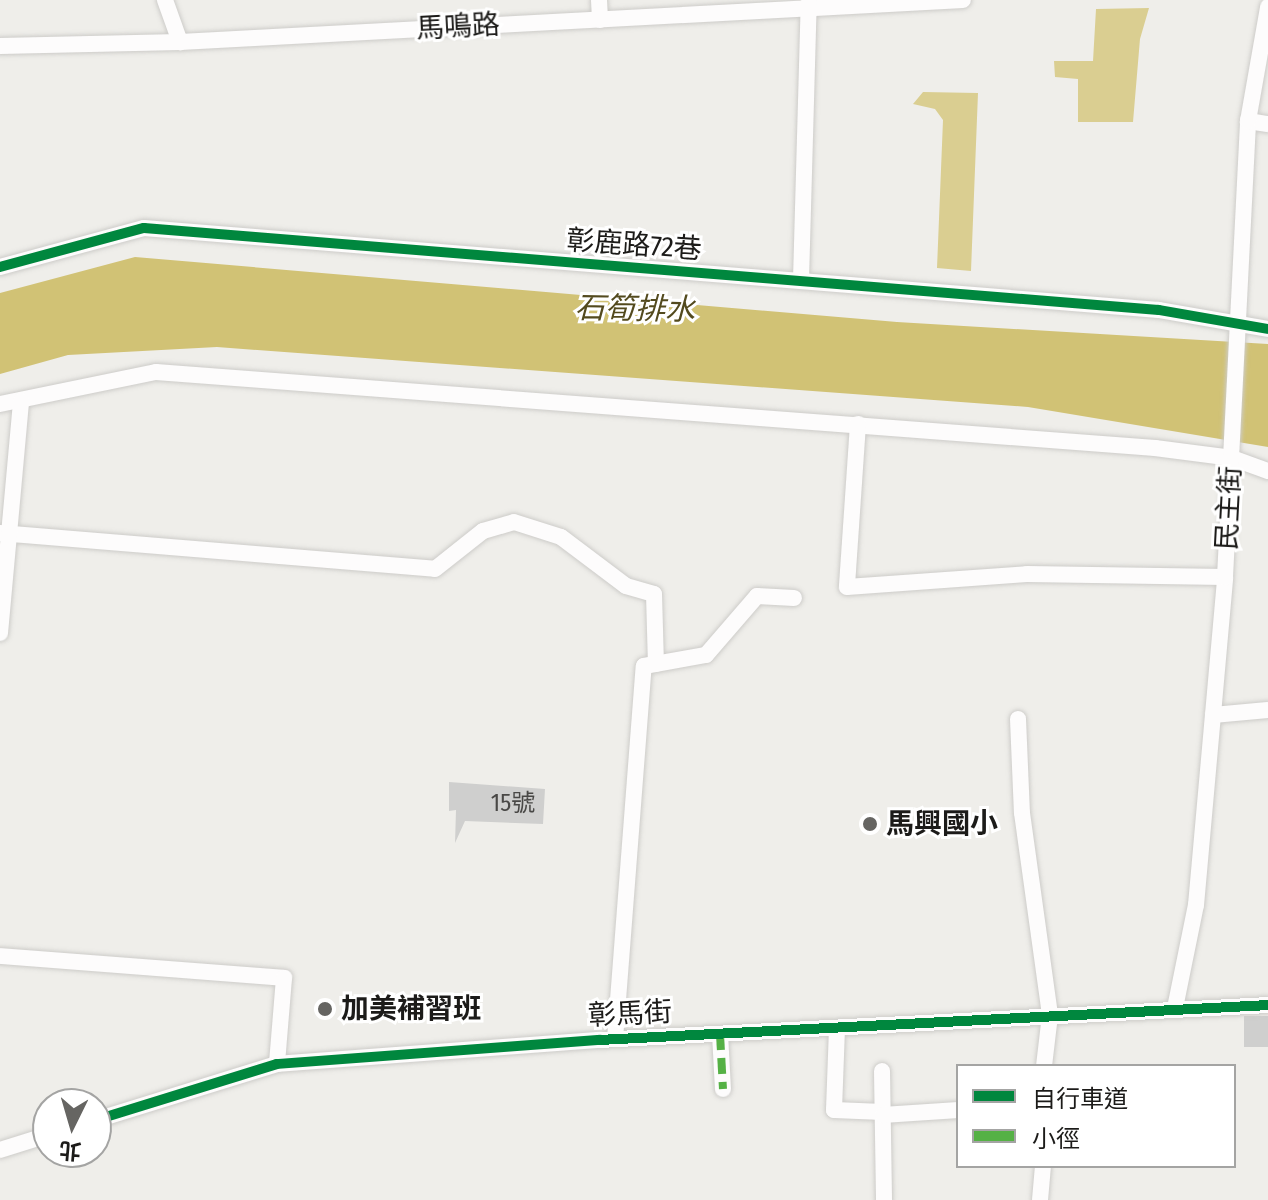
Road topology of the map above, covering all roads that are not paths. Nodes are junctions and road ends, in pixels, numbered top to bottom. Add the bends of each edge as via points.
1 (165, 0) edge
2 (599, 0) edge
3 (963, 0) edge
4 (809, 4) edge
5 (1268, 7) edge
6 (600, 20) junction
7 (180, 42) junction
8 (0, 46) edge
9 (1248, 121) junction
10 (1268, 124) edge
11 (0, 267) edge
12 (801, 280) junction
13 (1241, 324) junction
14 (1268, 329) edge
15 (21, 401) junction
16 (0, 404) edge
17 (858, 424) junction
18 (1232, 458) junction
19 (1268, 471) edge
20 (4, 534) edge
21 (1225, 577) junction
22 (794, 598) dead end
23 (0, 633) edge
24 (656, 664) junction
25 (1268, 710) edge
26 (1213, 715) junction
27 (1018, 719) dead end
28 (0, 956) edge
29 (1268, 1005) edge
30 (1175, 1008) junction
31 (1050, 1015) junction
32 (837, 1028) junction
33 (720, 1034) junction
34 (615, 1039) junction
35 (277, 1064) junction
36 (1044, 1064) edge
37 (882, 1071) dead end
38 (723, 1089) dead end
39 (956, 1110) edge
40 (883, 1113) junction
41 (112, 1115) edge
42 (32, 1140) edge
43 (0, 1150) edge
44 (1043, 1168) edge
45 (884, 1200) edge
46 (1040, 1200) edge

1 - 7 street
2 - 6 street
3 - 4 street, 馬鳴路
4 - 6 street, 馬鳴路
4 - 12 street
5 - 9 street, 民主街
6 - 7 street, 馬鳴路
7 - 8 street, 馬鳴路
9 - 10 street
9 - 13 street, 民主街
11 - 12 street, 彰鹿路72巷 via 144,228
12 - 13 street, 彰鹿路72巷 via 1159,310
13 - 14 street, 彰鹿路72巷
13 - 18 street, 民主街
15 - 16 street
15 - 17 street via 156,372
15 - 20 street
17 - 18 street
17 - 21 street via 847,587 1027,574
18 - 19 street
18 - 21 street, 民主街
20 - 23 street
20 - 24 street via 435,569 483,531 514,522 561,537 626,586 654,594
21 - 26 street, 民主街
22 - 24 street via 757,596 706,655
24 - 34 street via 644,666
25 - 26 street
26 - 30 street, 民主街 via 1196,905
27 - 31 street via 1022,813
28 - 35 street via 284,978
29 - 30 street, 彰馬街
30 - 31 street, 彰馬街
31 - 32 street, 彰馬街
31 - 36 street
32 - 33 street, 彰馬街
32 - 40 street via 834,1110
33 - 34 street, 彰馬街
33 - 38 street
34 - 35 street, 彰馬街
35 - 41 street, 彰馬街
37 - 40 street
39 - 40 street
40 - 45 street
42 - 43 street
44 - 46 street

